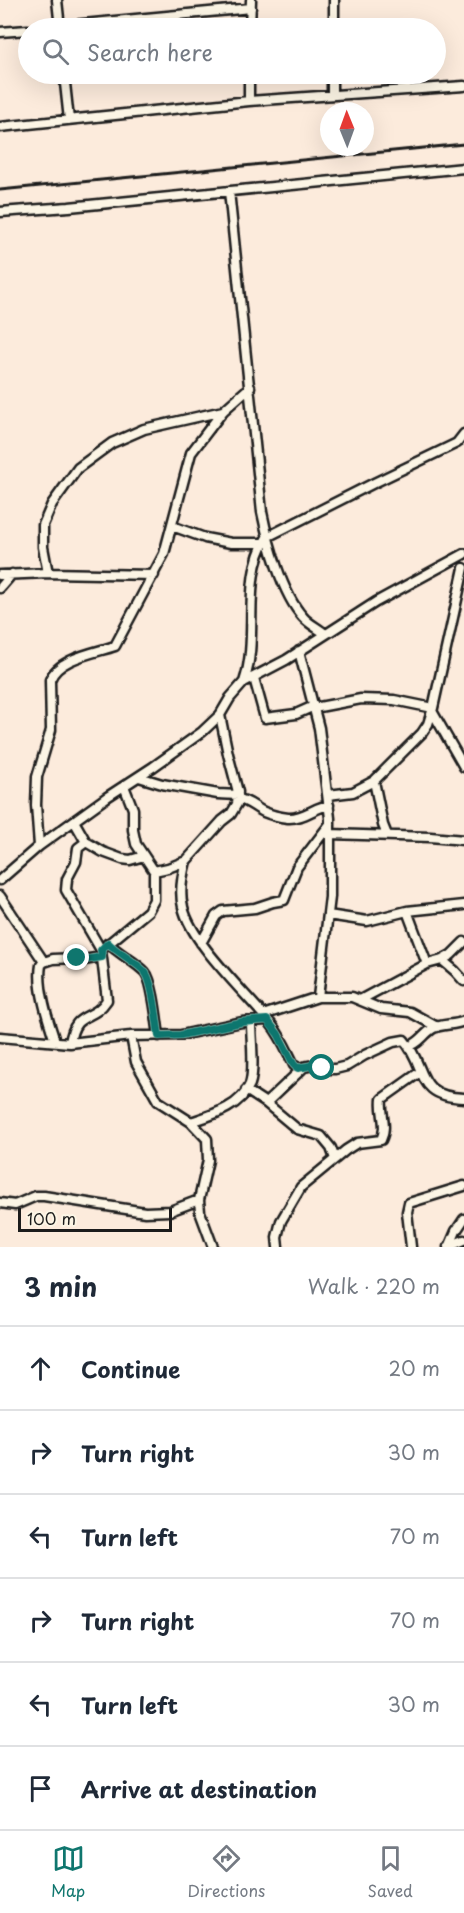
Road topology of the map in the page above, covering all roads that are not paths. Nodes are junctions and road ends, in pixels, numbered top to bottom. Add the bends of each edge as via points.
1 (57, 0) edge
2 (334, 0) edge
3 (251, 4) edge
4 (59, 18) edge
5 (140, 18) edge
6 (334, 18) edge
7 (18, 31) edge
8 (0, 32) edge
9 (65, 84) edge
10 (249, 84) edge
11 (332, 84) edge
12 (464, 86) edge
13 (332, 94) junction
14 (249, 101) junction
15 (69, 120) junction
16 (0, 127) edge
17 (464, 168) edge
18 (229, 191) junction
19 (0, 212) edge
20 (250, 387) junction
21 (223, 411) junction
22 (464, 434) edge
23 (460, 444) edge
24 (172, 526) junction
25 (266, 540) junction
26 (464, 554) edge
27 (464, 568) edge
28 (48, 573) junction
29 (12, 574) junction
30 (0, 575) edge
31 (154, 575) junction
32 (0, 588) edge
33 (325, 634) junction
34 (299, 651) junction
35 (254, 678) junction
36 (244, 682) junction
37 (314, 707) junction
38 (432, 709) junction
39 (220, 715) junction
40 (464, 767) edge
41 (139, 777) junction
42 (374, 781) junction
43 (124, 786) junction
44 (328, 795) junction
45 (238, 797) junction
46 (329, 805) junction
47 (74, 821) junction
48 (330, 824) junction
49 (329, 834) junction
50 (387, 835) junction
51 (464, 840) edge
52 (86, 842) junction
53 (39, 846) junction
54 (144, 856) junction
55 (186, 861) junction
56 (154, 871) junction
57 (0, 880) edge
58 (0, 896) edge
59 (464, 905) edge
60 (406, 911) junction
61 (328, 915) junction
62 (464, 942) edge
63 (108, 943) junction
64 (201, 943) junction
65 (101, 954) junction
66 (442, 960) junction
67 (44, 962) junction
68 (427, 964) junction
69 (460, 972) edge
70 (464, 981) edge
71 (318, 997) junction
72 (360, 1000) junction
73 (265, 1017) junction
74 (464, 1021) edge
75 (251, 1022) junction
76 (437, 1026) junction
77 (131, 1036) junction
78 (159, 1036) junction
79 (0, 1037) edge
80 (55, 1041) junction
81 (70, 1043) junction
82 (409, 1046) junction
83 (304, 1067) junction
84 (420, 1072) junction
85 (246, 1090) junction
86 (464, 1098) edge
87 (266, 1103) junction
88 (191, 1122) junction
89 (335, 1159) junction
90 (464, 1186) edge
91 (199, 1200) junction
92 (0, 1203) edge
93 (464, 1219) edge
94 (464, 1240) edge
95 (449, 1246) edge
96 (213, 1247) edge
97 (278, 1247) edge
98 (411, 1247) edge

1 - 4 street
2 - 6 street
3 - 5 street
7 - 8 street
9 - 15 street
10 - 14 street
11 - 13 street
12 - 13 street
13 - 14 street
14 - 15 street
15 - 16 street
17 - 18 street
18 - 19 street
18 - 20 street
20 - 21 street
20 - 25 street
21 - 24 street via 191,453
21 - 28 street via 144,429 112,442 78,468 52,504 44,525
22 - 23 street
23 - 25 street via 374,483
24 - 25 street via 231,543
24 - 31 street
25 - 33 street via 294,607
25 - 36 street via 251,591 251,655
26 - 33 street
27 - 38 street
28 - 29 street
28 - 31 street
29 - 30 street
29 - 32 street
31 - 53 street via 115,646 69,661 50,680 51,730 37,777
33 - 34 street
34 - 35 street
34 - 37 street
35 - 36 street
35 - 37 street via 265,718
36 - 39 street
37 - 38 street via 361,699 394,700
37 - 44 street
38 - 40 street
38 - 42 street via 428,724 415,741
39 - 41 street
39 - 45 street
41 - 43 street
41 - 45 street
42 - 44 street via 353,792
42 - 50 street
43 - 47 street
43 - 54 street via 133,809 136,844
44 - 46 street
45 - 46 street via 263,812 290,818
45 - 55 street via 231,814
46 - 48 street
47 - 52 street
47 - 53 street
48 - 49 street
48 - 64 street via 297,867 284,900 223,911
49 - 50 street
49 - 61 street
50 - 51 street
52 - 54 street via 113,857 130,860
52 - 65 street via 78,848 66,890
53 - 57 street
54 - 56 street
55 - 56 street
55 - 64 street via 182,906
56 - 63 street via 154,900 148,911
58 - 67 street
59 - 60 street
60 - 61 street via 367,921
60 - 68 street
61 - 71 street
62 - 66 street
63 - 65 street
63 - 78 street via 146,973
64 - 73 street
65 - 67 street via 84,960
65 - 81 street via 107,1000 98,1011 76,1023
66 - 68 street
66 - 69 street
67 - 80 street via 40,969 42,989
68 - 72 street
69 - 70 street
71 - 72 street
71 - 73 street
72 - 76 street via 381,1009 410,1012
73 - 75 street
73 - 83 street via 294,1065
74 - 76 street
75 - 78 street
75 - 85 street via 252,1061
76 - 82 street
77 - 78 street
77 - 81 street
77 - 88 street via 136,1062 158,1101
79 - 80 street
80 - 81 street
82 - 83 street via 404,1040 393,1042 335,1069
82 - 84 street
83 - 87 street
84 - 86 street via 438,1094
84 - 89 street via 382,1099 381,1140 357,1143
85 - 87 street
85 - 88 street via 227,1108
87 - 89 street via 297,1130 321,1136
88 - 91 street via 207,1139 209,1150
89 - 97 street via 301,1186 281,1221
90 - 98 street via 409,1203
91 - 92 street via 160,1212 44,1196 15,1205
91 - 96 street
93 - 95 street
94 - 95 street

